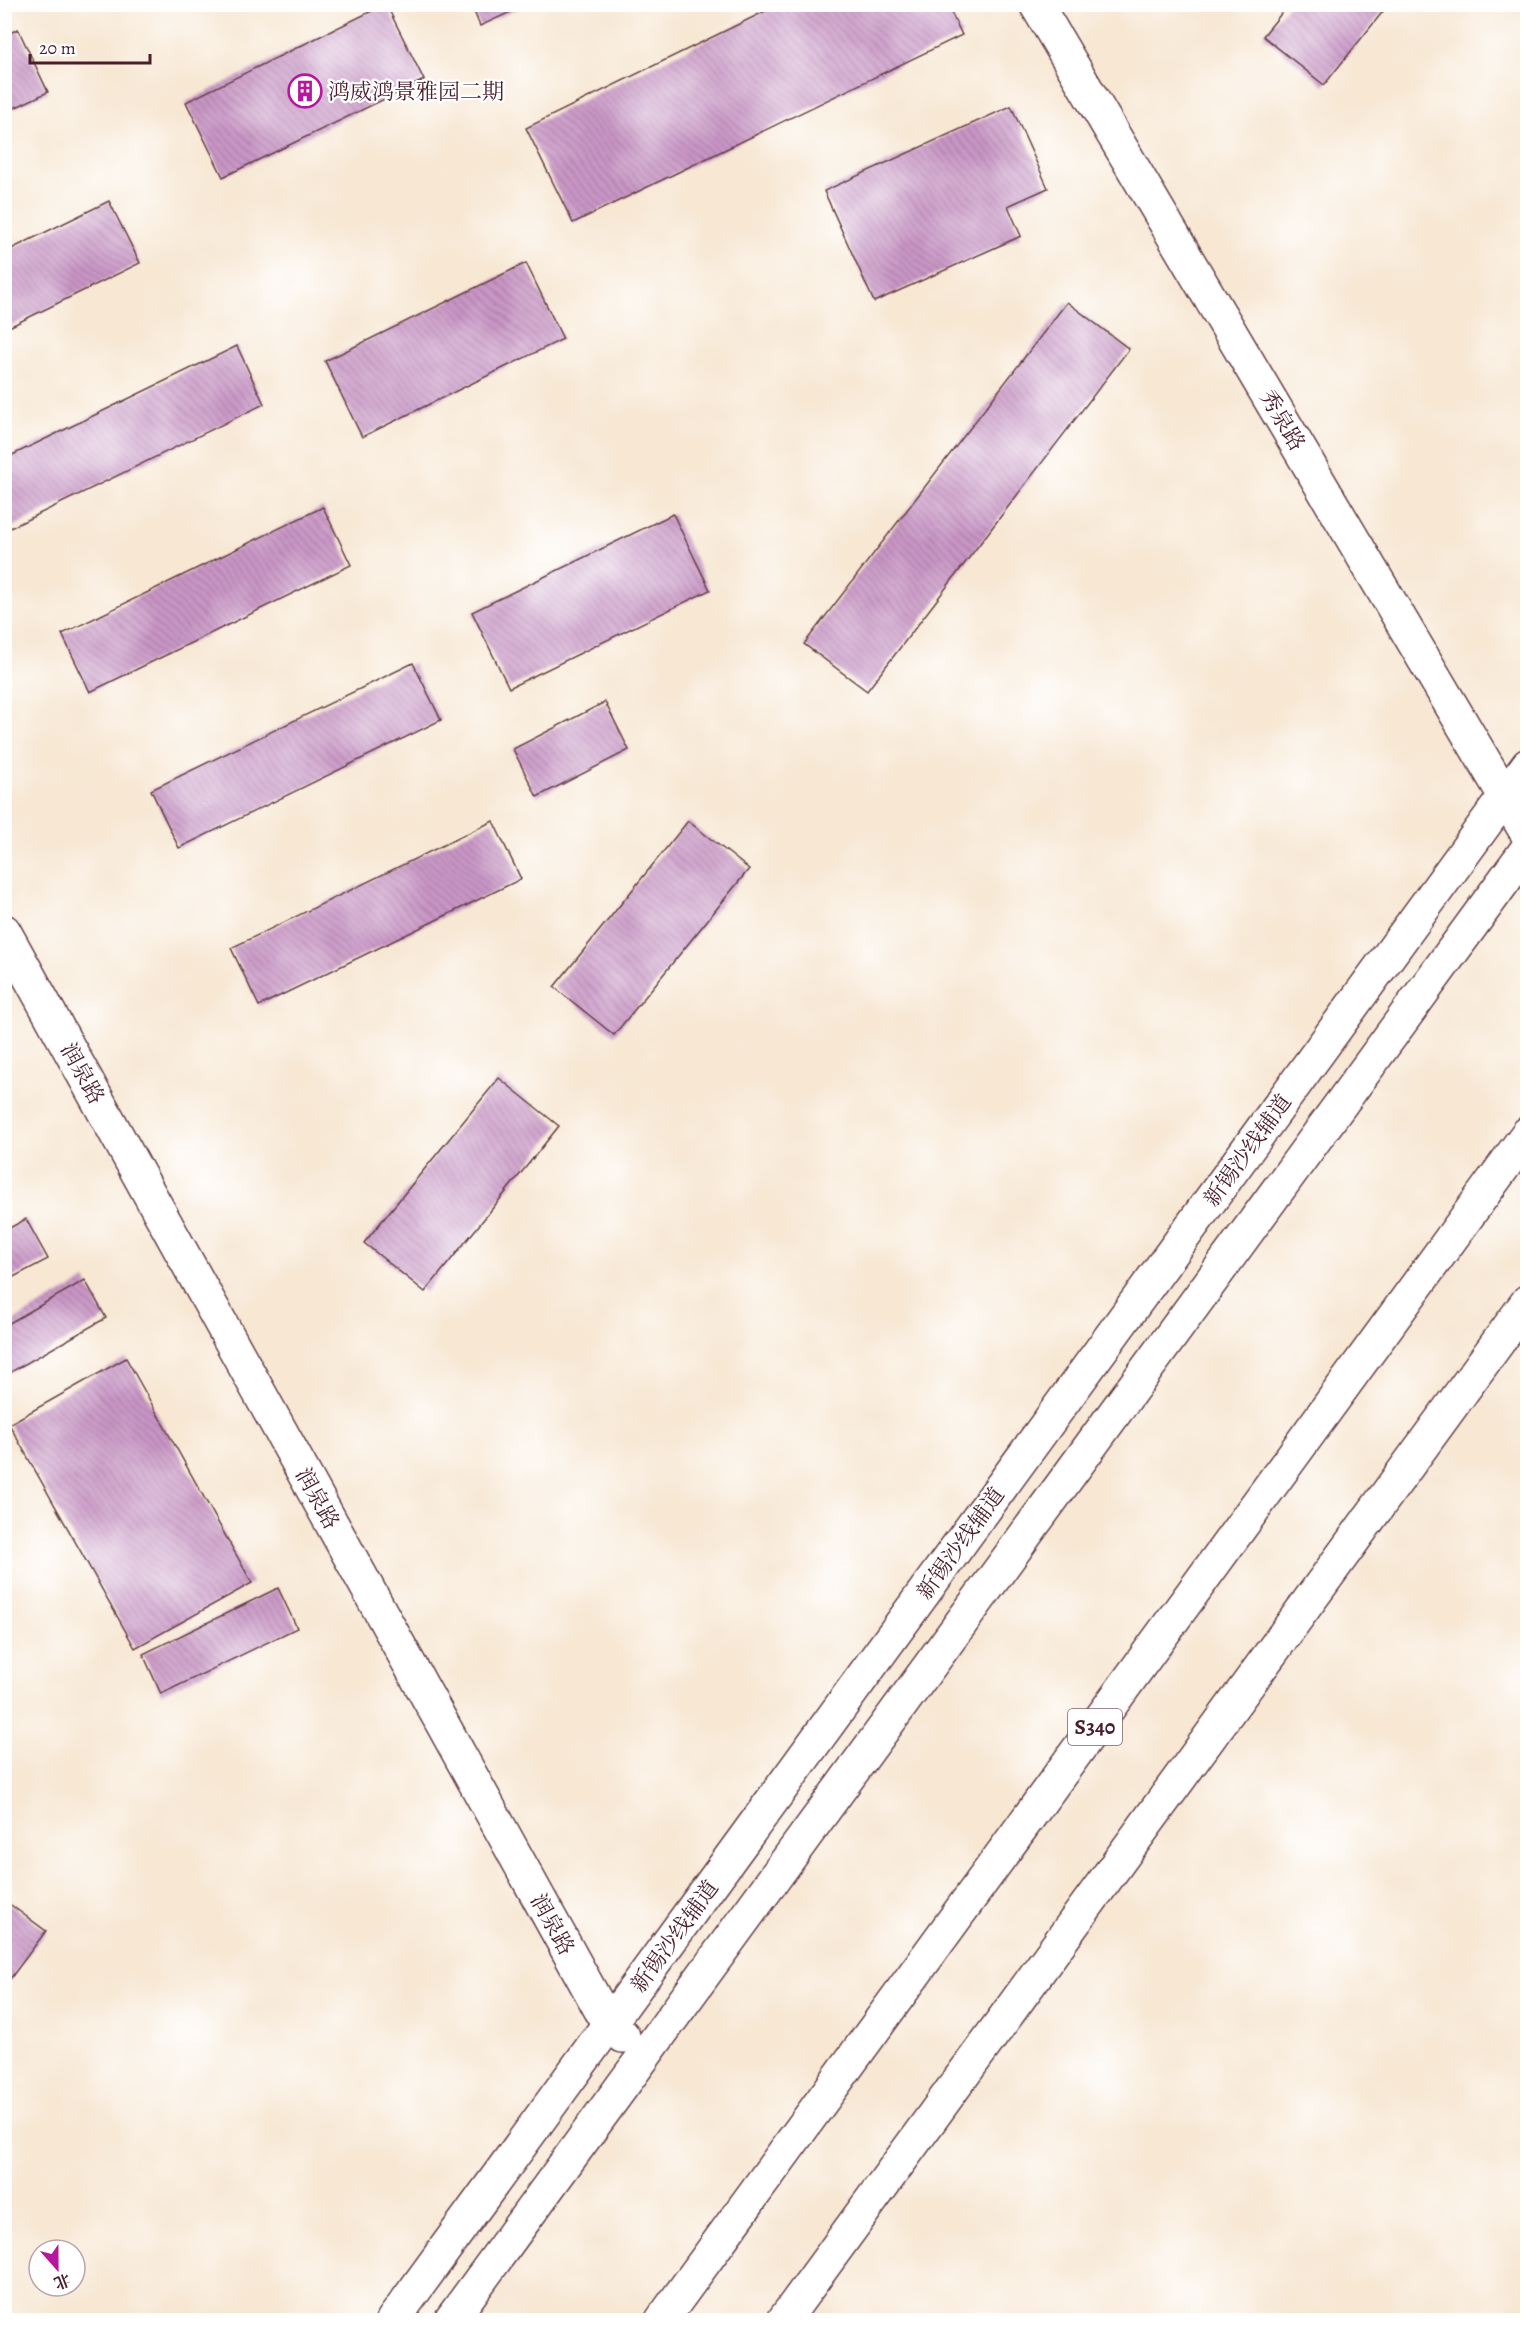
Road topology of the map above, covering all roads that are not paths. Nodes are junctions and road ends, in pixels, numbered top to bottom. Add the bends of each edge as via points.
1 (1036, 4) edge
2 (1527, 765) edge
3 (1504, 798) junction
4 (1527, 836) edge
5 (1527, 848) edge
6 (4, 931) edge
7 (1527, 1133) edge
8 (1527, 1300) edge
9 (609, 2025) junction
10 (645, 2055) junction
11 (393, 2320) edge
12 (451, 2320) edge
13 (662, 2320) edge
14 (784, 2320) edge

1 - 3 street, 秀泉路
2 - 3 street, 新锡沙线辅道
3 - 4 street, 秀泉路
3 - 9 street, 新锡沙线辅道
5 - 10 street, 新锡沙线辅道
6 - 9 street, 润泉路
7 - 13 street, S340
8 - 14 street
9 - 10 street, 润泉路
9 - 11 street, 新锡沙线辅道
10 - 12 street, 新锡沙线辅道

